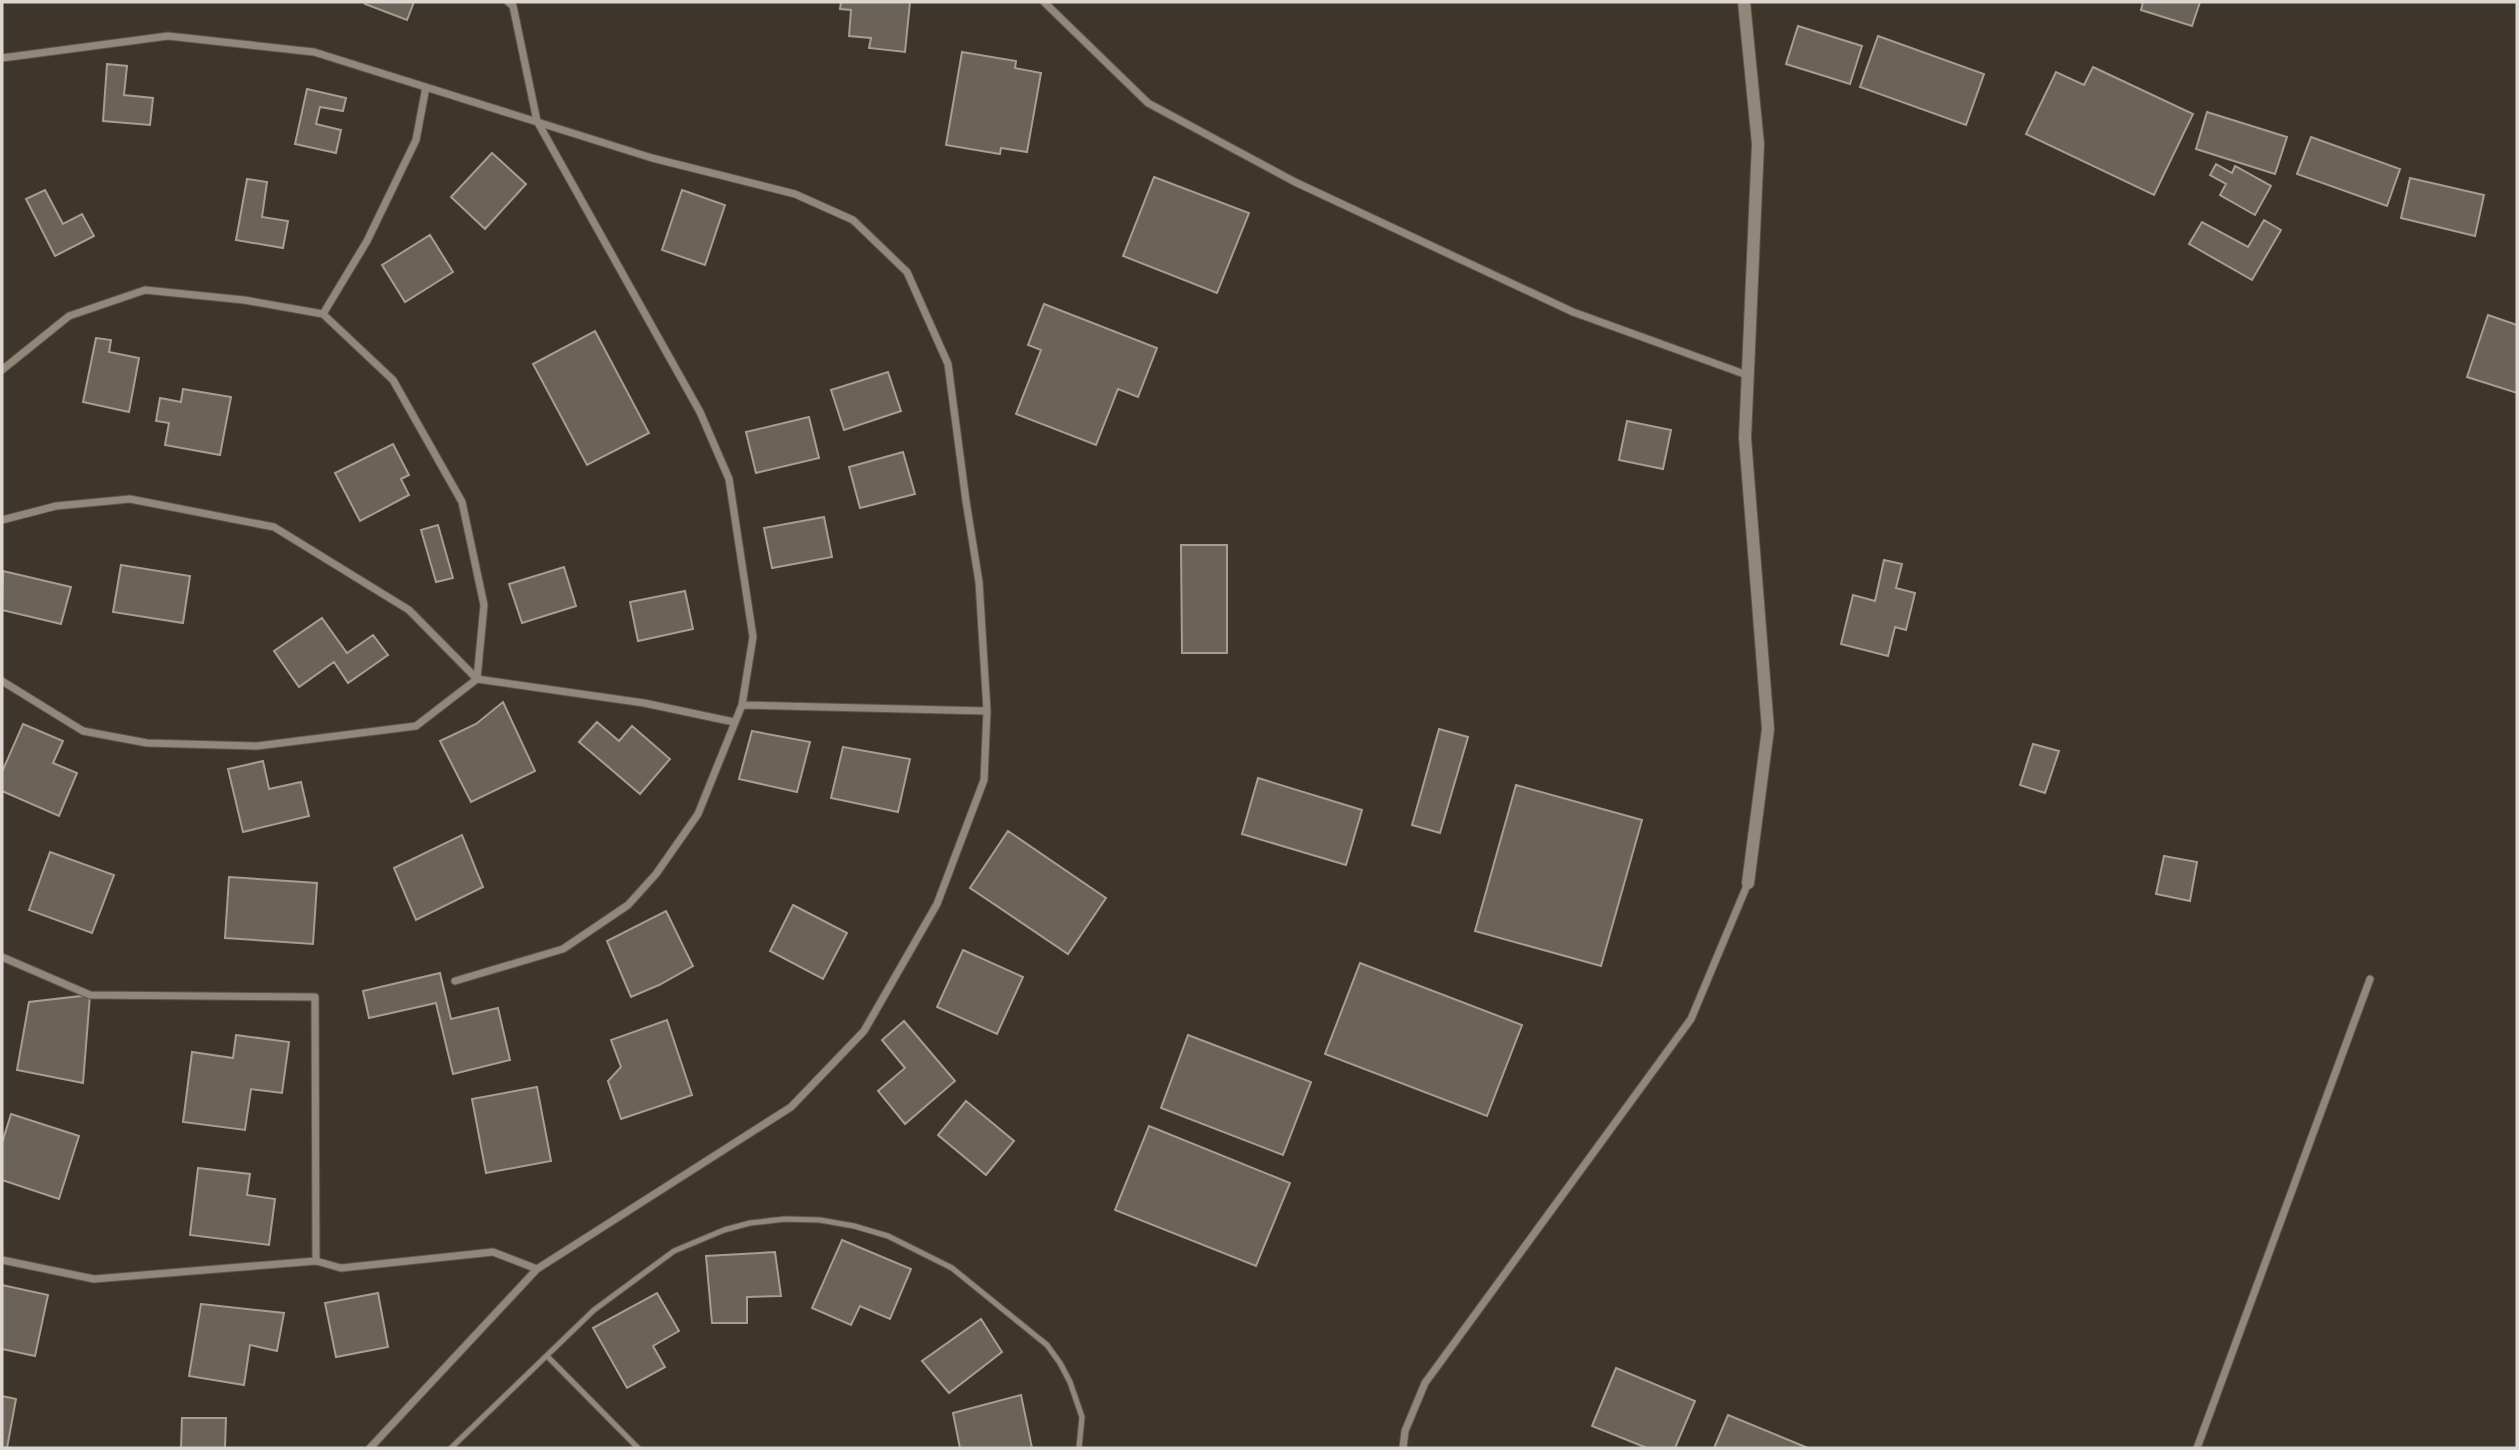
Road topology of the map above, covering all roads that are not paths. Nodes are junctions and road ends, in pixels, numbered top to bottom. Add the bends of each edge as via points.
1 (508, 2) edge
2 (1044, 2) edge
3 (1744, 2) edge
4 (2, 58) edge
5 (426, 87) junction
6 (537, 121) junction
7 (323, 314) junction
8 (2, 370) edge
9 (1747, 375) junction
10 (2, 520) edge
11 (477, 679) junction
12 (2, 681) edge
13 (742, 705) junction
14 (987, 711) junction
15 (734, 722) junction
16 (1748, 883) joint
17 (2, 957) edge
18 (2371, 979) dead end
19 (455, 981) dead end
20 (2, 1259) edge
21 (316, 1261) junction
22 (537, 1269) junction
23 (547, 1356) junction
24 (370, 1448) edge
25 (451, 1448) edge
26 (638, 1448) edge
27 (1079, 1448) edge
28 (1403, 1448) edge
29 (2197, 1448) edge

1 - 6 street via 513,6
2 - 9 street via 1148,103 1246,156 1573,312
3 - 9 street via 1758,144
4 - 5 street via 168,36 314,52
5 - 6 street
5 - 7 street via 416,139 366,241
6 - 13 street via 700,412 729,479 753,638
6 - 14 street via 652,158 795,194 853,220 907,272 948,364 979,582
7 - 8 street via 145,290 69,316
7 - 11 street via 394,380 461,502 484,605
9 - 16 street via 1745,438 1768,729
10 - 11 street via 56,506 130,499 274,527 409,610
11 - 12 street via 416,726 257,746 147,743 83,731
11 - 15 street via 644,703
13 - 14 street
13 - 15 street
14 - 22 street via 984,780 937,904 864,1031 791,1107
15 - 19 street via 698,814 628,905 563,949
16 - 28 street via 1691,1019 1425,1383 1405,1431
17 - 21 street via 90,995 315,997
18 - 29 street
20 - 21 street via 94,1279
21 - 22 street via 341,1268 493,1252
22 - 24 street
23 - 25 lane
23 - 26 lane
23 - 27 lane via 594,1310 674,1251 750,1223 785,1219 831,1222 888,1236 952,1268 1047,1345 1077,1399 1082,1417

